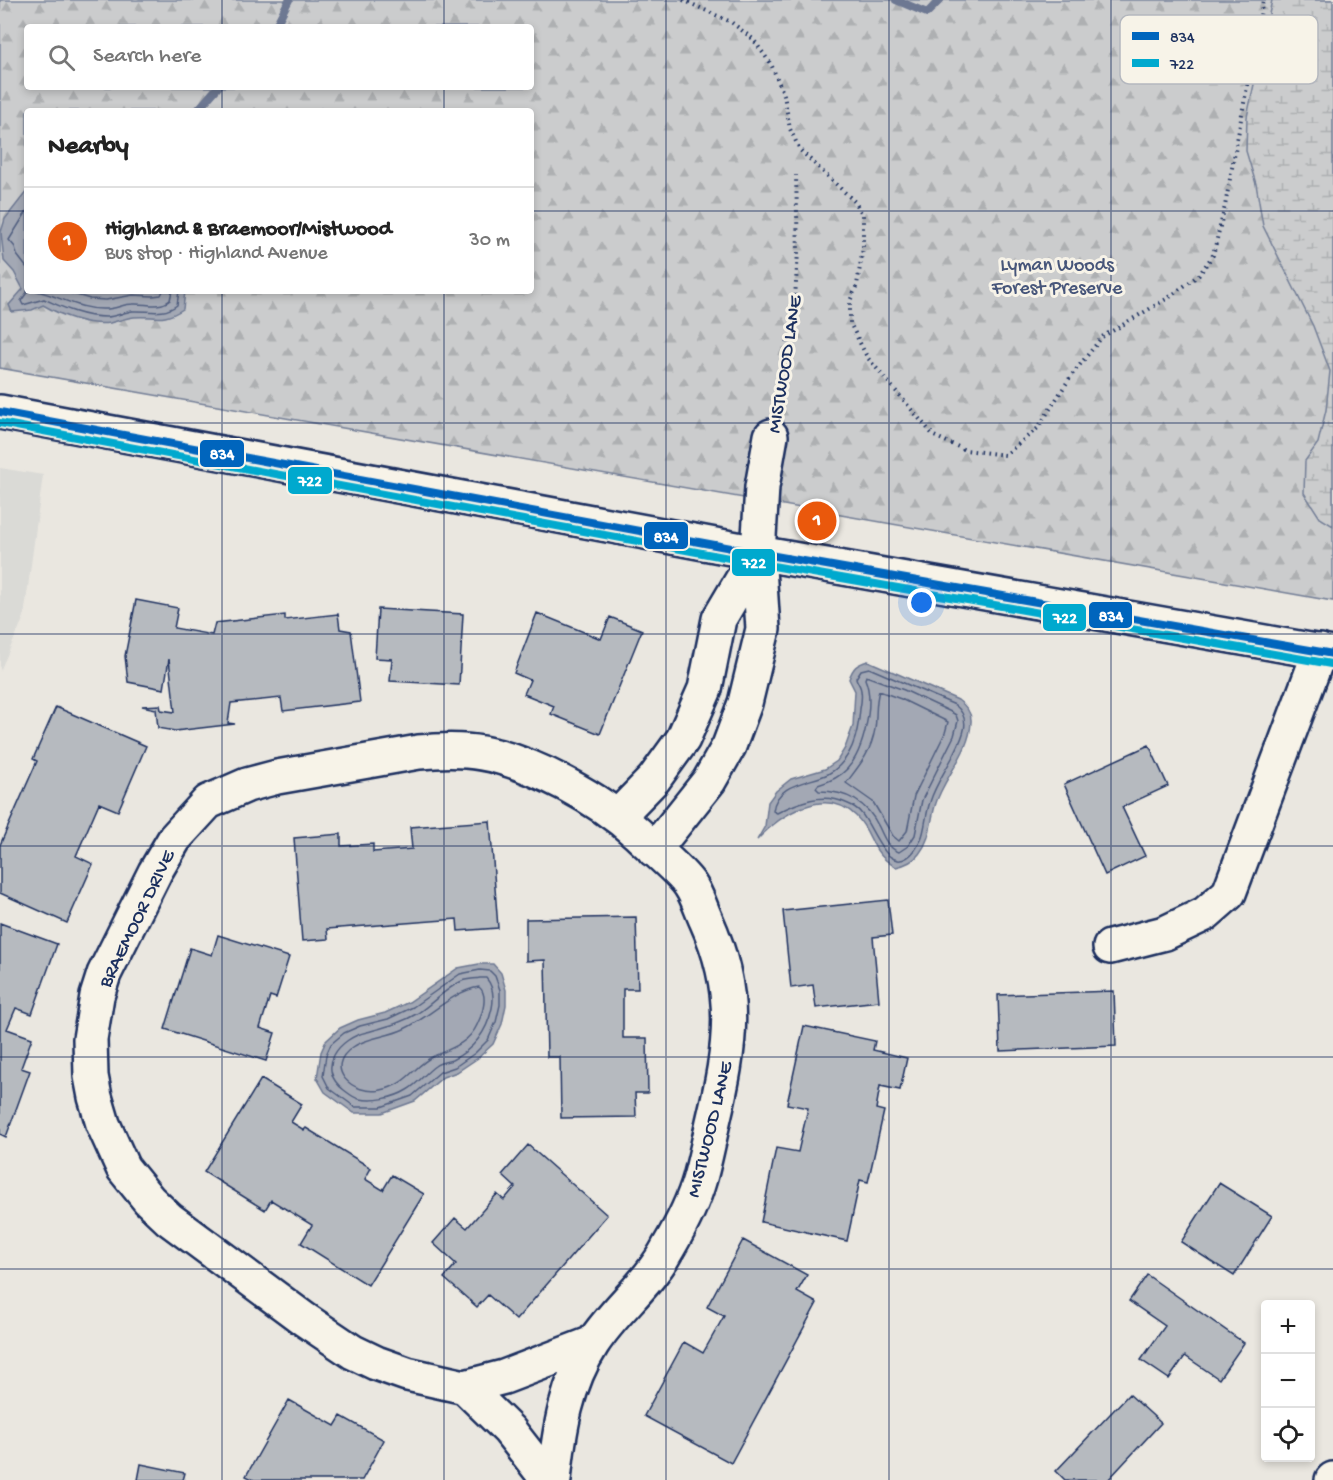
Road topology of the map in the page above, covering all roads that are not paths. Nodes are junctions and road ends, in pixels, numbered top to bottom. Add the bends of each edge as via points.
1 (0, 412) edge
2 (771, 435) road end
3 (758, 553) junction
4 (1326, 652) edge
5 (618, 816) junction
6 (648, 844) junction
7 (1110, 947) dead end
8 (593, 1342) junction
9 (465, 1387) junction
10 (548, 1480) edge
11 (554, 1480) edge

1 - 3 street
2 - 3 street, MISTWOOD LANE via 762,487
3 - 4 street
3 - 5 street via 719,619 705,689 683,739 654,779
3 - 6 street via 763,629 745,703 729,746 709,781
4 - 7 street via 1229,893 1205,914 1165,933
5 - 6 street, BRAEMOOR DRIVE
5 - 9 street, BRAEMOOR DRIVE via 575,788 515,762 478,752 419,752 247,785 208,802 175,838 104,974 97,996 90,1039 95,1097 123,1168 149,1200 178,1226 353,1352 406,1374
6 - 8 street, MISTWOOD LANE via 689,884 717,946 725,978 729,1040 700,1180 687,1213 653,1271
8 - 9 street, BRAEMOOR DRIVE via 504,1377
8 - 11 street, MISTWOOD LANE via 570,1389 558,1438
9 - 10 street via 509,1430

